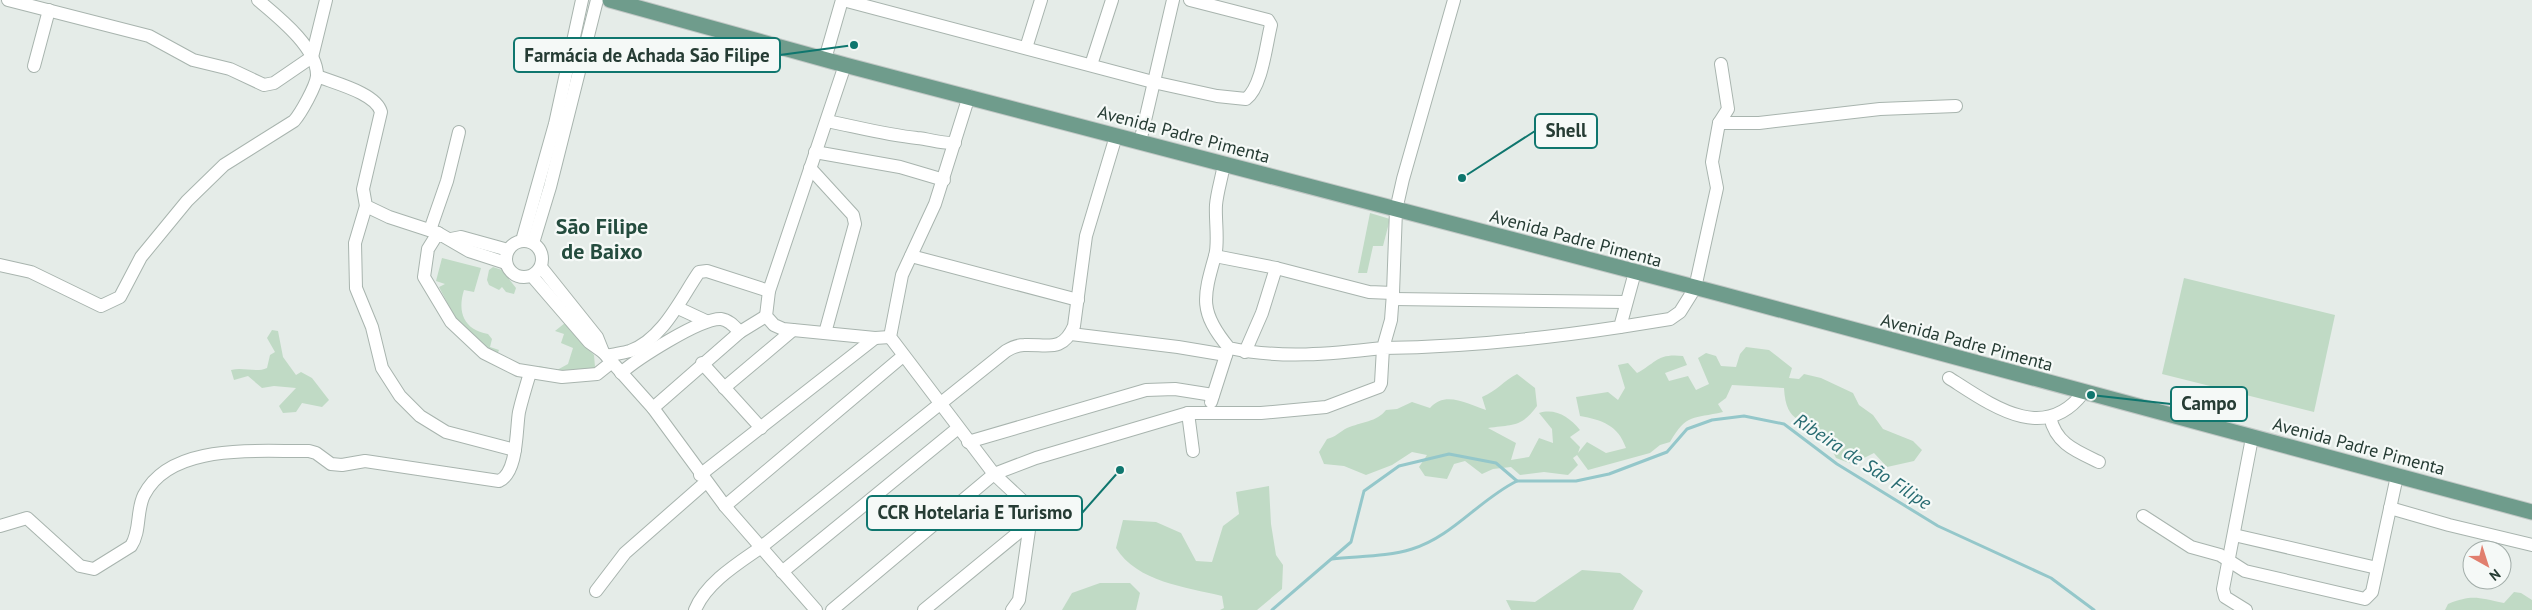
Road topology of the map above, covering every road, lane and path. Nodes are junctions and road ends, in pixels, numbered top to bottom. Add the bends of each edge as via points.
1 (8, 0) edge
2 (258, 0) edge
3 (326, 0) edge
4 (582, 0) edge
5 (597, 0) edge
6 (610, 0) edge
7 (843, 0) edge
8 (1041, 0) edge
9 (1112, 0) edge
10 (1172, 0) edge
11 (1190, 0) edge
12 (1454, 0) edge
13 (49, 10) junction
14 (1026, 48) junction
15 (312, 58) junction
16 (825, 59) junction
17 (1721, 64) dead end
18 (845, 65) junction
19 (34, 66) dead end
20 (1092, 66) junction
21 (317, 76) junction
22 (1153, 82) junction
23 (969, 96) junction
24 (1956, 106) dead end
25 (827, 121) junction
26 (1719, 123) junction
27 (459, 132) dead end
28 (1116, 136) junction
29 (1140, 142) junction
30 (955, 143) junction
31 (815, 152) junction
32 (1224, 164) junction
33 (810, 168) junction
34 (944, 180) junction
35 (366, 206) junction
36 (1396, 210) junction
37 (434, 232) junction
38 (527, 242) junction
39 (911, 256) junction
40 (1215, 256) junction
41 (507, 257) junction
42 (0, 265) edge
43 (1276, 268) junction
44 (536, 271) junction
45 (1635, 272) junction
46 (1695, 288) junction
47 (769, 291) junction
48 (1393, 296) junction
49 (1078, 300) junction
50 (1626, 302) junction
51 (678, 308) junction
52 (766, 316) junction
53 (706, 321) junction
54 (1620, 327) junction
55 (793, 330) junction
56 (740, 332) junction
57 (825, 333) junction
58 (1071, 334) junction
59 (875, 338) junction
60 (890, 338) junction
61 (1383, 348) junction
62 (1228, 352) junction
63 (1245, 352) junction
64 (903, 356) junction
65 (608, 357) junction
66 (702, 364) junction
67 (621, 373) junction
68 (530, 374) junction
69 (1949, 378) dead end
70 (724, 388) junction
71 (2083, 393) junction
72 (1213, 395) junction
73 (940, 405) junction
74 (652, 408) junction
75 (1209, 411) junction
76 (1188, 412) junction
77 (2050, 417) junction
78 (761, 428) junction
79 (958, 428) junction
80 (2252, 438) junction
81 (968, 442) junction
82 (515, 450) junction
83 (1193, 451) dead end
84 (2099, 462) dead end
85 (994, 474) junction
86 (2397, 476) junction
87 (703, 478) junction
88 (725, 506) junction
89 (2390, 508) junction
90 (2532, 512) edge
91 (2143, 516) dead end
92 (1030, 523) junction
93 (0, 526) edge
94 (2234, 536) junction
95 (2532, 545) edge
96 (760, 548) junction
97 (2229, 561) junction
98 (2377, 568) junction
99 (782, 572) junction
100 (596, 591) dead end
101 (695, 610) edge
102 (816, 610) edge
103 (832, 610) edge
104 (924, 610) edge
105 (1012, 610) edge
106 (2246, 610) edge

1 - 13 street
2 - 15 street via 298,37
3 - 15 street
4 - 38 street
5 - 38 street via 550,187
6 - 16 main road, Avenida Padre Pimenta
7 - 14 street
7 - 16 street
8 - 14 street
9 - 20 street
10 - 22 street
11 - 22 street via 1268,20 1270,25 1252,94 1246,99 1234,99
12 - 36 street
13 - 15 street via 149,36 193,60 230,68 264,85 274,83
13 - 19 street
14 - 20 street
15 - 21 street
16 - 18 main road, Avenida Padre Pimenta
17 - 26 street via 1728,109
18 - 23 main road, Avenida Padre Pimenta
18 - 25 street
20 - 22 street
21 - 35 street via 366,96 380,107 363,189
21 - 42 street via 301,113 294,121 224,165 187,201 141,257 120,297 101,306 31,272
22 - 29 street
23 - 28 main road, Avenida Padre Pimenta
23 - 30 street
24 - 26 street via 1880,109 1759,123
25 - 30 street via 904,138
25 - 31 street
26 - 46 street via 1712,162 1717,188
27 - 37 street
28 - 29 main road, Avenida Padre Pimenta
28 - 49 street via 1086,236
29 - 32 main road, Avenida Padre Pimenta
30 - 34 street
31 - 33 street
31 - 34 street via 900,167
32 - 36 main road, Avenida Padre Pimenta
32 - 40 street via 1216,203
33 - 47 street
33 - 57 street via 853,215 855,224
34 - 39 street
35 - 37 street
35 - 82 street via 355,243 356,288 372,327 382,368 400,396 420,416 446,432
36 - 45 main road, Avenida Padre Pimenta
36 - 48 street
37 - 41 street via 450,239 461,237
37 - 68 street via 424,277 451,322 484,353
38 - 41 street via 516,243
38 - 44 street via 541,251
39 - 49 street
39 - 60 street via 902,275
40 - 43 street
40 - 62 street via 1206,281 1206,304 1213,326
41 - 44 street via 516,276
43 - 48 street
43 - 63 street
44 - 65 street via 589,342
45 - 46 main road, Avenida Padre Pimenta
45 - 50 street
46 - 54 street via 1680,312 1670,319
46 - 71 main road, Avenida Padre Pimenta
47 - 51 street via 708,271 700,272
47 - 52 street
48 - 50 street
48 - 61 street
49 - 58 street
50 - 54 street
51 - 53 street
51 - 65 street via 655,334 630,351
52 - 55 street via 774,325
52 - 56 street
53 - 56 street via 722,319
53 - 67 street via 663,344
54 - 61 street via 1544,339 1457,347
55 - 57 street
55 - 70 street
56 - 66 street
57 - 59 street
58 - 62 street
58 - 73 street via 1052,347 1023,344 1006,351
59 - 60 street
59 - 78 street
60 - 64 street
61 - 63 street via 1295,355
61 - 75 street via 1381,383 1373,390 1326,407 1261,413
62 - 63 street
62 - 72 street
64 - 73 street
64 - 88 street
65 - 67 street
65 - 68 street via 597,374 562,377
66 - 70 street
66 - 74 street
67 - 74 street
68 - 82 street via 519,413
69 - 77 street via 2013,415
70 - 78 street
71 - 77 street via 2064,412
71 - 80 main road, Avenida Padre Pimenta
72 - 75 street
72 - 81 street via 1175,389 1146,390
73 - 79 street
73 - 96 street
74 - 87 street
75 - 76 street
76 - 83 street
76 - 85 street via 1044,455
77 - 84 street via 2053,430 2061,441
78 - 87 street
79 - 81 street
79 - 99 street
80 - 86 main road, Avenida Padre Pimenta
80 - 94 street
81 - 85 street
82 - 93 street via 507,473 498,481 365,461 331,464 309,451 189,458 168,468 151,485 139,508 131,546 94,569 80,566 27,518
85 - 92 street via 1025,503
85 - 103 street
86 - 89 street
86 - 90 main road, Avenida Padre Pimenta
87 - 88 street
87 - 100 street via 625,554
88 - 96 street
89 - 95 street
89 - 98 street
91 - 97 street via 2192,546
92 - 104 street
92 - 105 street via 1019,600
94 - 97 street
94 - 98 street
96 - 99 street
96 - 101 street via 732,567 704,594
97 - 98 street via 2245,571 2362,599 2370,596
97 - 106 street via 2225,597
99 - 102 street

